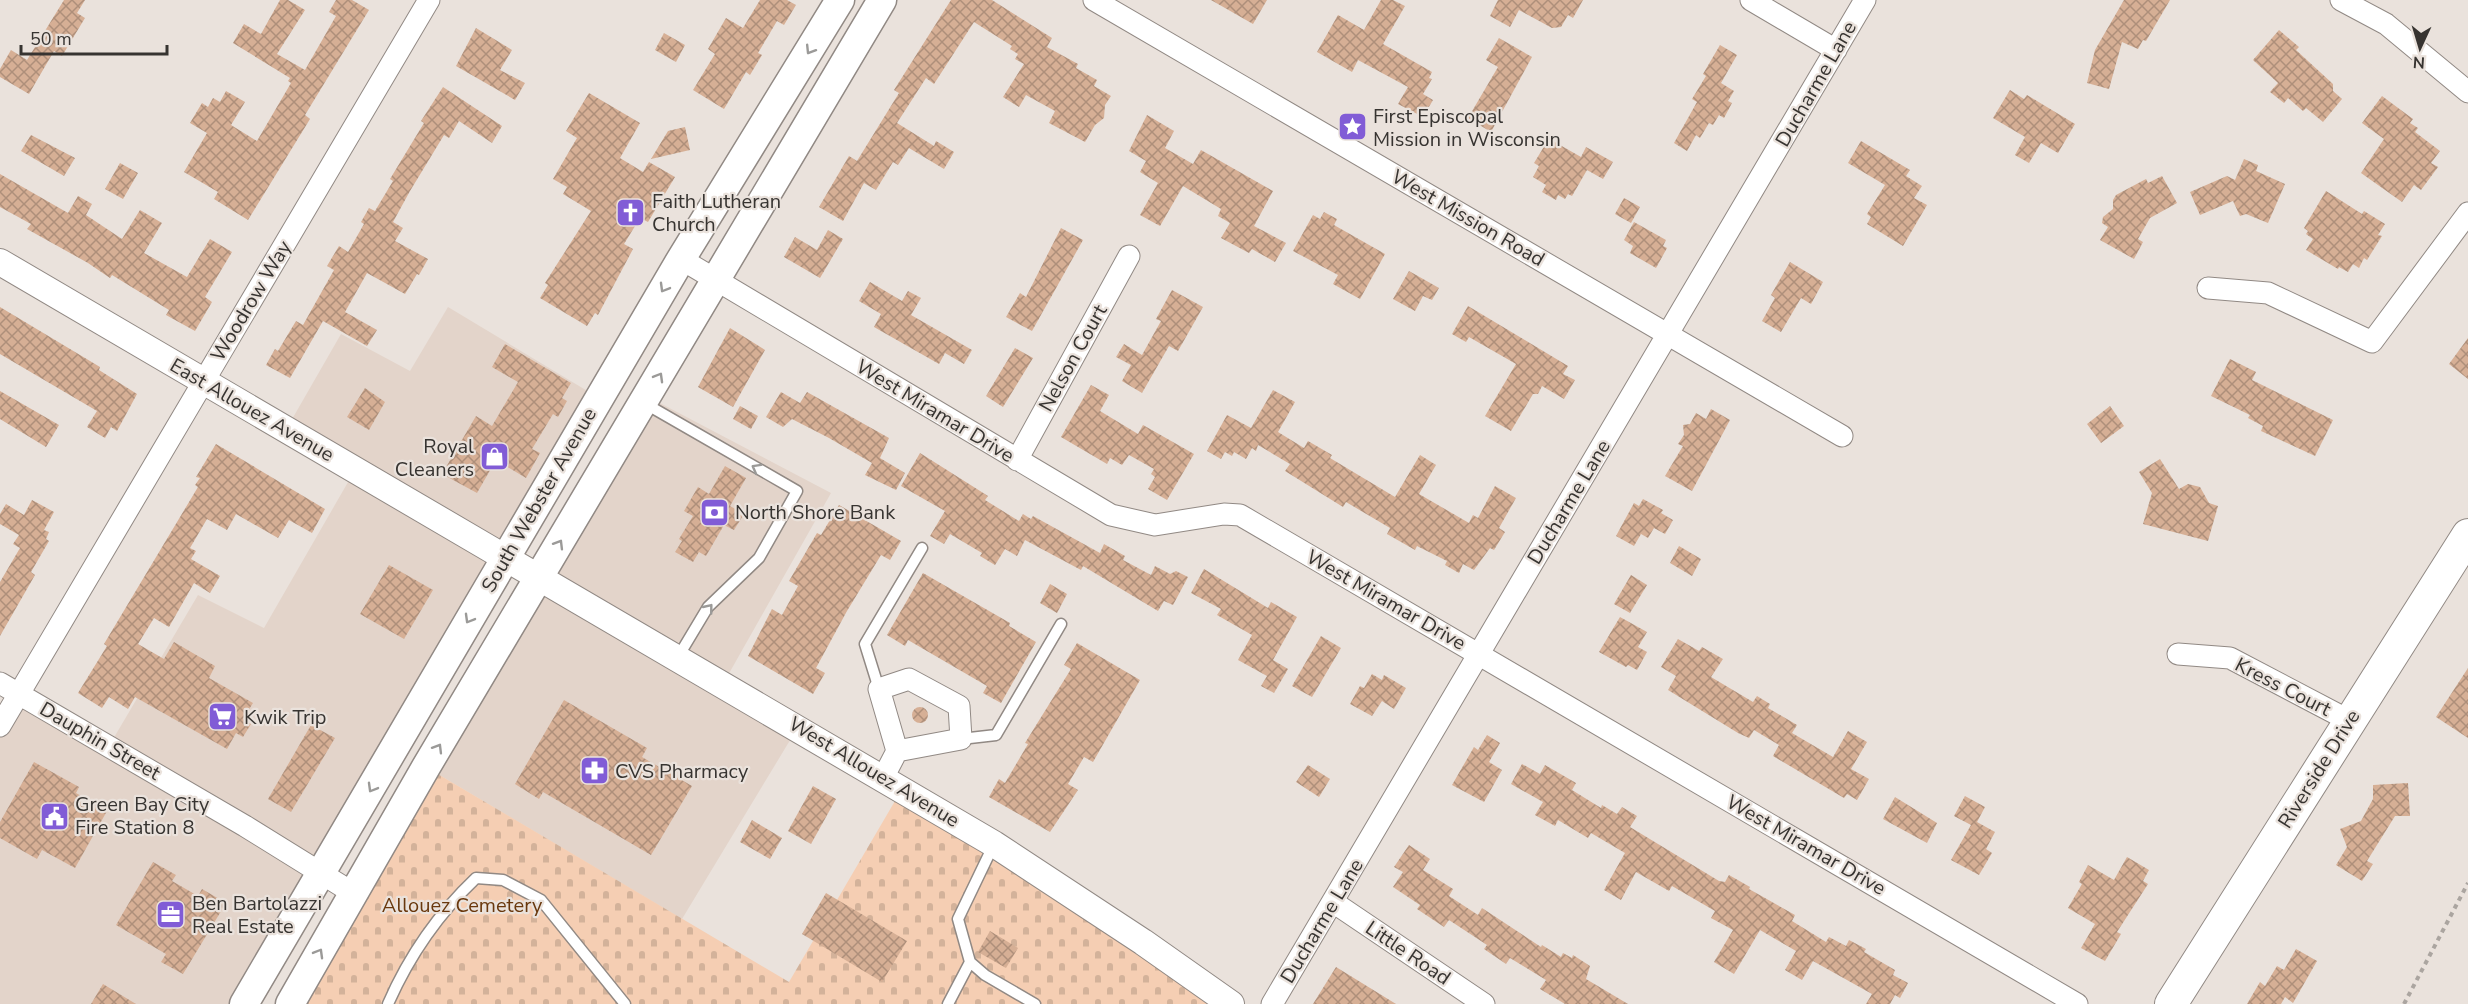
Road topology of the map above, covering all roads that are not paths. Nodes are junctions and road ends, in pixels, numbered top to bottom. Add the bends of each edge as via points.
1 (429, 0) edge
2 (840, 0) edge
3 (882, 0) edge
4 (1094, 0) edge
5 (1751, 0) edge
6 (1865, 0) edge
7 (2341, 0) edge
8 (1836, 50) junction
9 (2468, 92) edge
10 (2468, 213) edge
11 (1129, 256) dead end
12 (681, 259) junction
13 (0, 262) edge
14 (716, 280) junction
15 (2208, 288) dead end
16 (1668, 335) junction
17 (204, 381) junction
18 (644, 403) junction
19 (1842, 436) dead end
20 (1017, 460) junction
21 (2468, 535) edge
22 (922, 548) dead end
23 (506, 556) junction
24 (540, 576) junction
25 (1061, 624) dead end
26 (1479, 654) junction
27 (2178, 654) dead end
28 (678, 657) junction
29 (0, 683) edge
30 (879, 689) junction
31 (19, 694) junction
32 (2350, 722) junction
33 (0, 726) edge
34 (961, 739) junction
35 (897, 751) junction
36 (883, 778) junction
37 (994, 844) junction
38 (322, 873) junction
39 (353, 893) junction
40 (1332, 902) junction
41 (970, 962) junction
42 (244, 1004) edge
43 (290, 1004) edge
44 (388, 1004) edge
45 (625, 1004) edge
46 (948, 1004) edge
47 (1035, 1004) edge
48 (1232, 1004) edge
49 (1272, 1004) edge
50 (1484, 1004) edge
51 (2077, 1004) edge
52 (2171, 1004) edge

1 - 17 street, Woodrow Way
2 -> 12 main road, South Webster Avenue
3 - 14 main road, South Webster Avenue
4 - 16 street, West Mission Road
5 - 8 street
6 - 8 street, Ducharme Lane
7 - 9 street via 2386,24
8 - 16 street, Ducharme Lane
10 - 15 street via 2373,342 2268,293
11 - 20 street, Nelson Court
12 - 14 street, West Miramar Drive
12 -> 23 main road, South Webster Avenue
13 - 17 street, East Allouez Avenue
18 -> 14 main road, South Webster Avenue
14 - 20 street, West Miramar Drive
16 - 19 street, West Mission Road
16 - 26 street, Ducharme Lane
17 - 23 street, East Allouez Avenue
17 - 31 street, Woodrow Way
24 -> 18 main road, South Webster Avenue
28 -> 18 lane via 708,607 759,558 797,491
20 - 26 street, West Miramar Drive via 1111,516 1128,521 1155,525 1240,515
21 - 32 main road, Riverside Drive
22 - 30 lane via 865,644
23 - 24 street, West Allouez Avenue
23 -> 38 main road, South Webster Avenue
24 - 28 street, West Allouez Avenue
39 -> 24 main road, South Webster Avenue
25 - 34 lane via 996,735
26 - 40 street, Ducharme Lane
26 - 51 street, West Miramar Drive
27 - 32 street, Kress Court via 2230,658
28 - 36 street, West Allouez Avenue
29 - 31 street, Dauphin Street
30 - 34 street via 909,679 959,706
30 - 35 street
31 - 33 street, Woodrow Way
31 - 38 street, Dauphin Street
32 - 52 main road, Riverside Drive
34 - 35 street
35 - 36 street
36 - 37 street, West Allouez Avenue
37 - 41 lane via 958,919
37 - 48 street, West Allouez Avenue
38 - 39 street, Dauphin Street
38 - 42 main road, South Webster Avenue
43 -> 39 main road, South Webster Avenue
40 - 49 street, Ducharme Lane
40 - 50 street, Little Road
41 - 46 lane
41 - 47 lane
44 - 45 lane via 424,937 447,906 476,878 503,880 542,900

